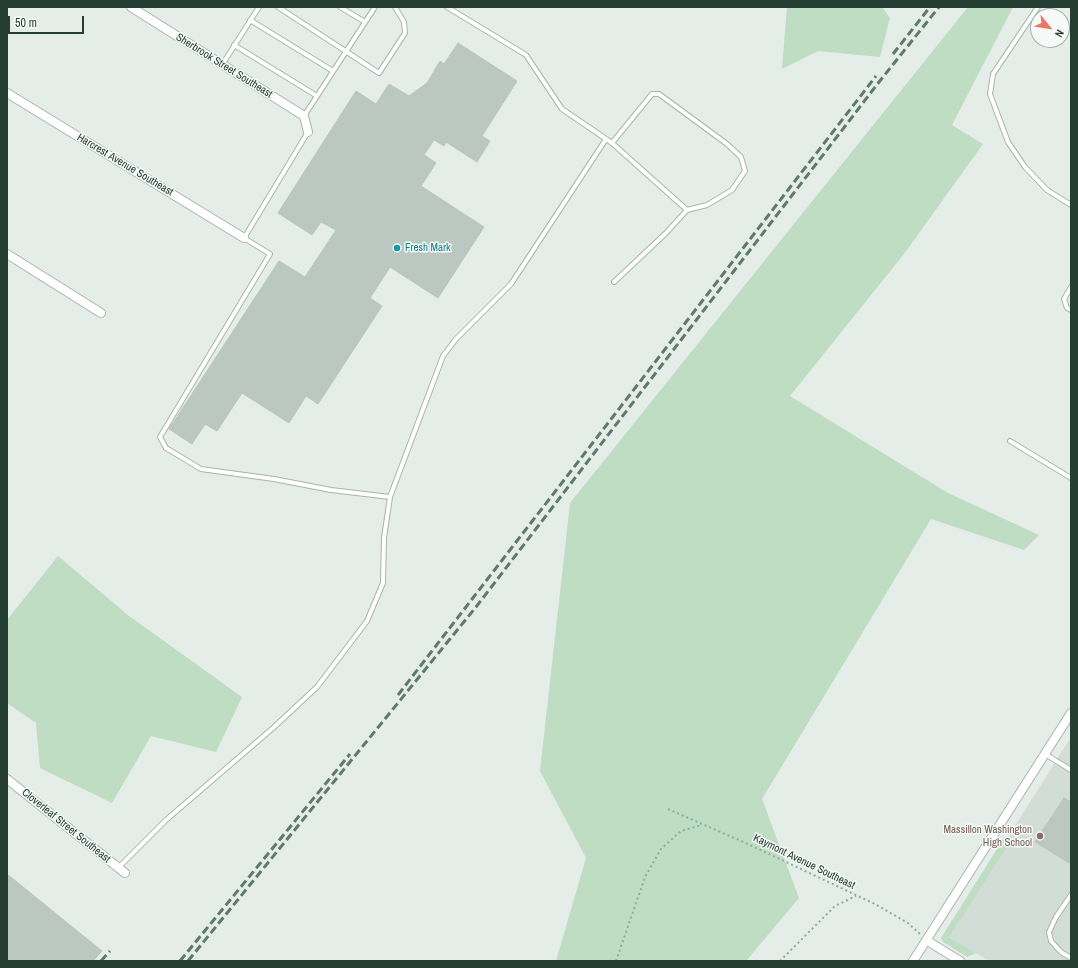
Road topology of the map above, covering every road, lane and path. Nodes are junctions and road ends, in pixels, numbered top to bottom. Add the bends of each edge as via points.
1 (131, 7) edge
2 (259, 7) edge
3 (278, 7) edge
4 (340, 7) edge
5 (375, 7) edge
6 (397, 7) edge
7 (447, 7) edge
8 (1038, 7) edge
9 (250, 20) junction
10 (365, 22) junction
11 (234, 45) junction
12 (346, 51) junction
13 (222, 64) junction
14 (333, 71) junction
15 (7, 93) edge
16 (317, 96) junction
17 (304, 116) junction
18 (308, 132) joint
19 (606, 139) junction
20 (612, 143) junction
21 (1071, 205) edge
22 (687, 210) junction
23 (244, 238) junction
24 (7, 254) edge
25 (614, 282) dead end
26 (1071, 287) edge
27 (1071, 310) edge
28 (101, 313) dead end
29 (1010, 441) dead end
30 (1071, 478) edge
31 (390, 497) junction
32 (1070, 715) edge
33 (1045, 754) junction
34 (1071, 770) edge
35 (7, 779) edge
36 (668, 809) dead end
37 (704, 825) junction
38 (118, 868) junction
39 (125, 873) dead end
40 (1071, 895) edge
41 (856, 896) junction
42 (926, 940) junction
43 (1071, 958) edge
44 (616, 961) edge
45 (780, 961) edge
46 (913, 961) edge
47 (960, 961) edge

1 - 13 street, Sherbrook Street Southeast
2 - 9 lane
3 - 12 lane
4 - 10 lane
5 - 10 lane
6 - 12 lane via 404,22 404,33 379,73
7 - 19 lane via 526,55 562,109
8 - 21 lane via 993,74 990,94 1008,142 1025,167 1047,190
9 - 11 lane
9 - 14 lane
10 - 12 lane
11 - 13 lane
11 - 16 lane
12 - 14 lane
13 - 17 street, Sherbrook Street Southeast
14 - 16 lane
15 - 23 street, Harcrest Avenue Southeast
16 - 17 lane
17 - 18 street
18 - 23 lane
19 - 20 lane
19 - 31 lane via 511,284 456,339 443,356
20 - 22 lane
20 - 22 lane via 653,93 658,94 727,144 741,157 745,171 732,190 707,206
22 - 25 lane
23 - 31 lane via 270,254 160,437 162,443 201,469
24 - 28 street
26 - 27 lane via 1064,299 1067,308
29 - 30 lane
31 - 38 lane via 384,538 382,583 367,621 343,655 317,687 166,820
32 - 33 street
33 - 34 lane
33 - 42 street
35 - 38 street, Cloverleaf Street Southeast
36 - 37 path, Kaymont Avenue Southeast
37 - 41 path, Kaymont Avenue Southeast
37 - 44 path via 681,831 661,849 645,877
38 - 39 street, Cloverleaf Street Southeast
40 - 43 lane via 1049,932 1051,941
41 - 42 path, Kaymont Avenue Southeast via 897,916
41 - 45 path via 835,906
42 - 46 street
42 - 47 street

